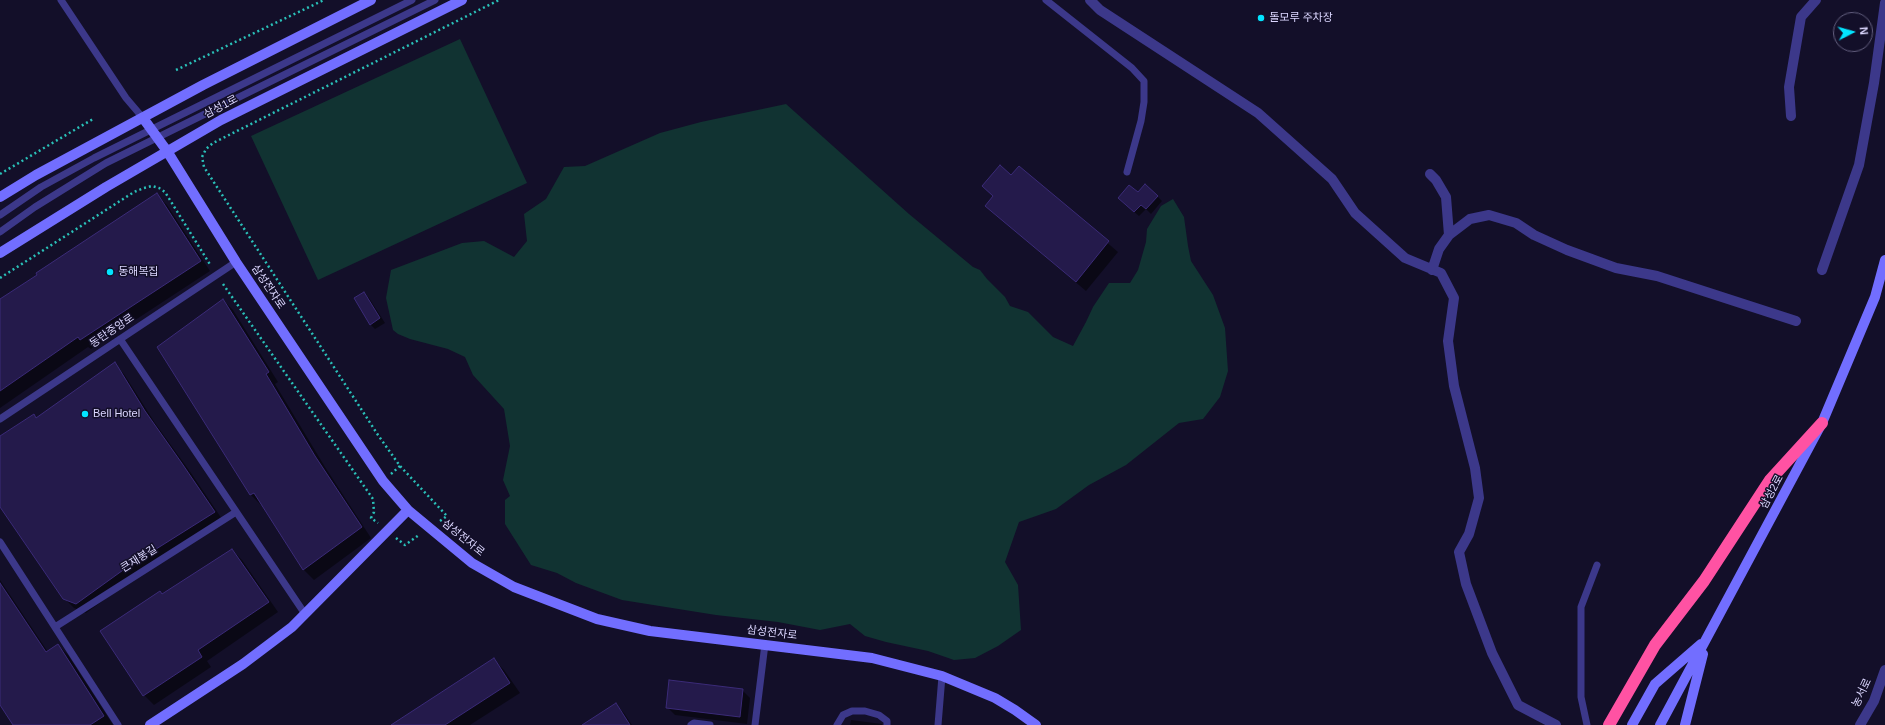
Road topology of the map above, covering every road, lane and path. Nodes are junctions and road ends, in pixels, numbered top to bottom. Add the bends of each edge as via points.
1 (61, 0) edge
2 (324, 0) edge
3 (371, 0) edge
4 (412, 0) edge
5 (435, 0) edge
6 (462, 0) edge
7 (498, 0) edge
8 (1046, 0) edge
9 (1090, 0) edge
10 (1816, 0) edge
11 (1885, 3) edge
12 (176, 70) dead end
13 (1791, 116) dead end
14 (143, 118) junction
15 (93, 119) dead end
16 (154, 134) junction
17 (167, 151) junction
18 (1127, 172) dead end
19 (0, 174) edge
20 (1430, 174) dead end
21 (0, 197) edge
22 (0, 215) edge
23 (0, 232) edge
24 (1449, 235) junction
25 (0, 253) edge
26 (1885, 260) edge
27 (236, 262) junction
28 (1432, 270) junction
29 (1822, 270) dead end
30 (217, 275) junction
31 (0, 278) edge
32 (1796, 321) dead end
33 (120, 339) junction
34 (0, 419) edge
35 (1822, 423) junction
36 (408, 510) junction
37 (236, 512) junction
38 (447, 516) dead end
39 (371, 518) dead end
40 (0, 542) edge
41 (1597, 565) dead end
42 (305, 614) junction
43 (55, 627) junction
44 (1706, 640) junction
45 (765, 644) junction
46 (1885, 670) edge
47 (942, 676) junction
48 (118, 725) edge
49 (150, 725) edge
50 (690, 725) edge
51 (710, 725) edge
52 (755, 725) edge
53 (837, 725) edge
54 (887, 725) edge
55 (938, 725) edge
56 (1036, 725) edge
57 (1556, 725) edge
58 (1586, 725) edge
59 (1609, 725) edge
60 (1632, 725) edge
61 (1660, 725) edge
62 (1685, 725) edge
63 (1860, 725) edge

1 - 14 lane via 126,98
2 - 12 path
3 - 14 street
4 - 16 lane
5 - 16 lane
6 - 17 street, 삼성1로 via 221,120
7 - 38 path via 213,143 202,157 204,167 378,435 400,466
8 - 18 lane via 1132,68 1144,82 1141,121
9 - 28 street via 1100,10 1258,113 1332,179 1355,213 1404,258
10 - 13 street via 1801,17 1790,87
11 - 29 street via 1859,165
14 - 16 street, 삼성전자로
14 - 21 street
15 - 19 path
16 - 17 street, 삼성전자로
16 - 22 lane via 94,158 41,187
16 - 23 lane via 35,207
17 - 25 street, 삼성1로
17 - 27 street, 삼성전자로
20 - 24 street via 1446,197
24 - 28 street via 1439,249
24 - 32 street via 1470,219 1489,215 1516,223 1534,235 1566,250 1616,268 1657,276
26 - 35 street, 삼성2로 via 1874,296
27 - 30 lane, 동탄중앙로
27 - 36 street, 삼성전자로 via 383,481
28 - 57 street via 1441,273 1454,298 1448,341 1454,386 1475,468 1479,498 1469,534 1459,552 1466,584 1492,653 1518,705
30 - 31 path via 165,192 152,186 134,192
30 - 33 lane, 동탄중앙로
30 - 39 path via 373,499 374,512
33 - 34 lane, 동탄중앙로
33 - 37 lane
35 - 44 street, 삼성2로
35 - 59 highway via 1770,480 1704,581 1655,645
36 - 42 street
36 - 45 street, 삼성전자로 via 472,563 514,587 559,606 597,619 650,631
37 - 42 lane
37 - 43 lane, 큰재봉길
40 - 43 lane
41 - 58 lane via 1581,607 1581,697
42 - 49 street via 253,657
43 - 48 lane
44 - 60 street via 1655,684
44 - 61 street, 삼성2로
44 - 62 street
45 - 47 street, 삼성전자로 via 872,658
45 - 52 lane
46 - 63 street, 농서로 via 1874,701
47 - 55 lane
47 - 56 street, 삼성전자로 via 995,698
50 - 51 lane
53 - 54 lane via 843,715 852,711 879,715 887,721

